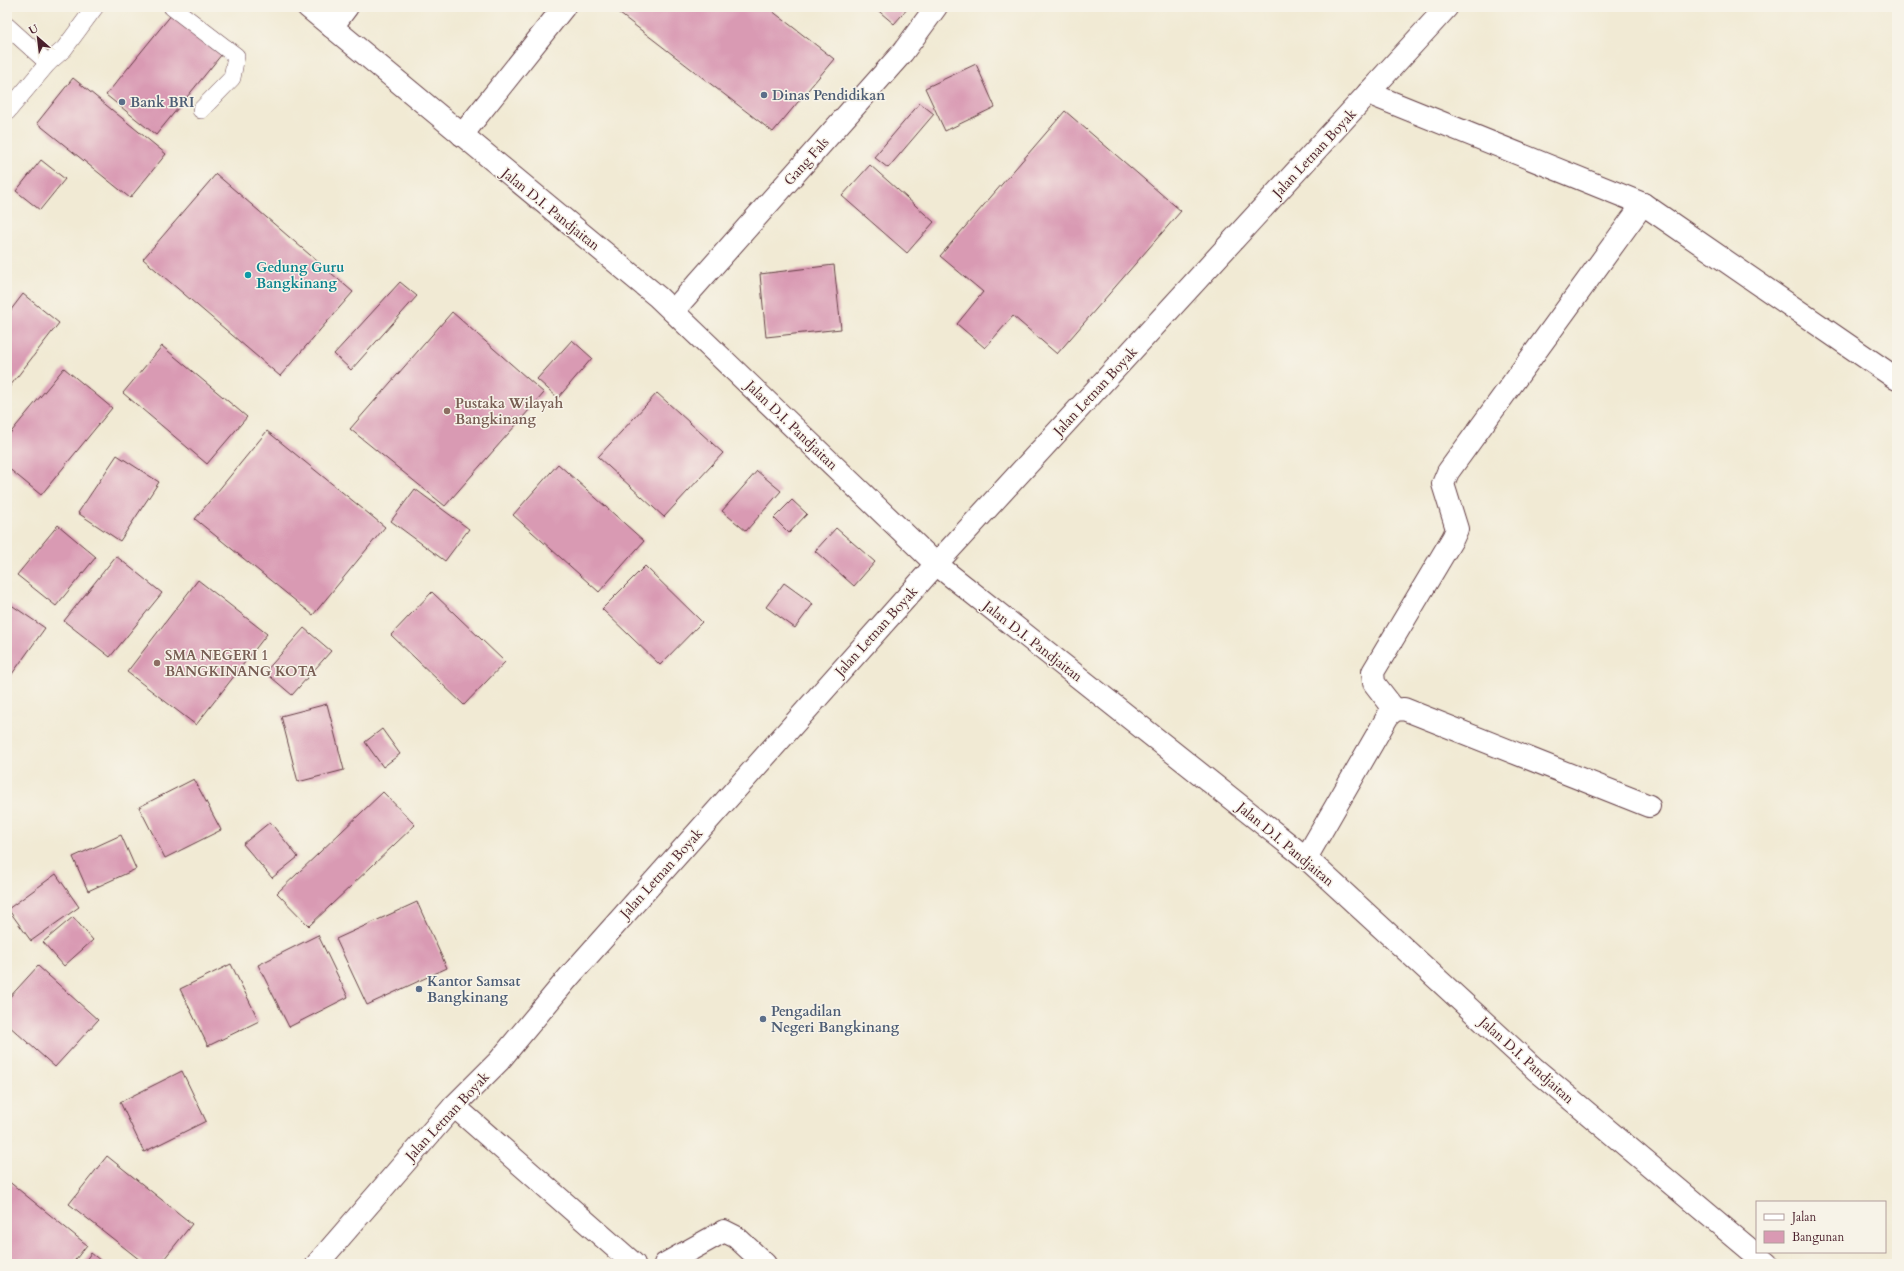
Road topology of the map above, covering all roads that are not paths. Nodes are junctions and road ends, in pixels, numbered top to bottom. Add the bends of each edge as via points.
1 (95, 7) edge
2 (172, 7) edge
3 (308, 7) edge
4 (347, 7) edge
5 (564, 7) edge
6 (936, 7) edge
7 (1447, 7) edge
8 (7, 26) edge
9 (332, 27) junction
10 (48, 63) junction
11 (1368, 93) junction
12 (201, 110) dead end
13 (7, 112) edge
14 (462, 135) junction
15 (1643, 204) junction
16 (673, 311) junction
17 (1897, 379) edge
18 (936, 564) junction
19 (1395, 710) junction
20 (1649, 806) dead end
21 (1306, 858) junction
22 (454, 1106) junction
23 (317, 1264) edge
24 (634, 1264) edge
25 (665, 1264) edge
26 (765, 1264) edge
27 (1767, 1264) edge

1 - 10 lane via 64,49
2 - 12 lane via 236,56 232,78
3 - 9 street, Jalan D.I. Pandjaitan
4 - 9 street
5 - 14 street
6 - 16 street, Gang Fals via 903,52
7 - 11 street, Jalan Letnan Boyak
8 - 10 lane
9 - 14 street, Jalan D.I. Pandjaitan
10 - 13 lane
11 - 15 street
11 - 18 street, Jalan Letnan Boyak
14 - 16 street, Jalan D.I. Pandjaitan
15 - 17 street
15 - 19 street via 1448,472 1442,484 1457,529 1374,672 1374,683
16 - 18 street, Jalan D.I. Pandjaitan
18 - 21 street, Jalan D.I. Pandjaitan
18 - 22 street, Jalan Letnan Boyak via 568,978 499,1061
19 - 20 street via 1404,709
19 - 21 street via 1388,716
21 - 27 street, Jalan D.I. Pandjaitan via 1535,1069
22 - 23 street, Jalan Letnan Boyak
22 - 24 street
25 - 26 street via 724,1231 736,1236

